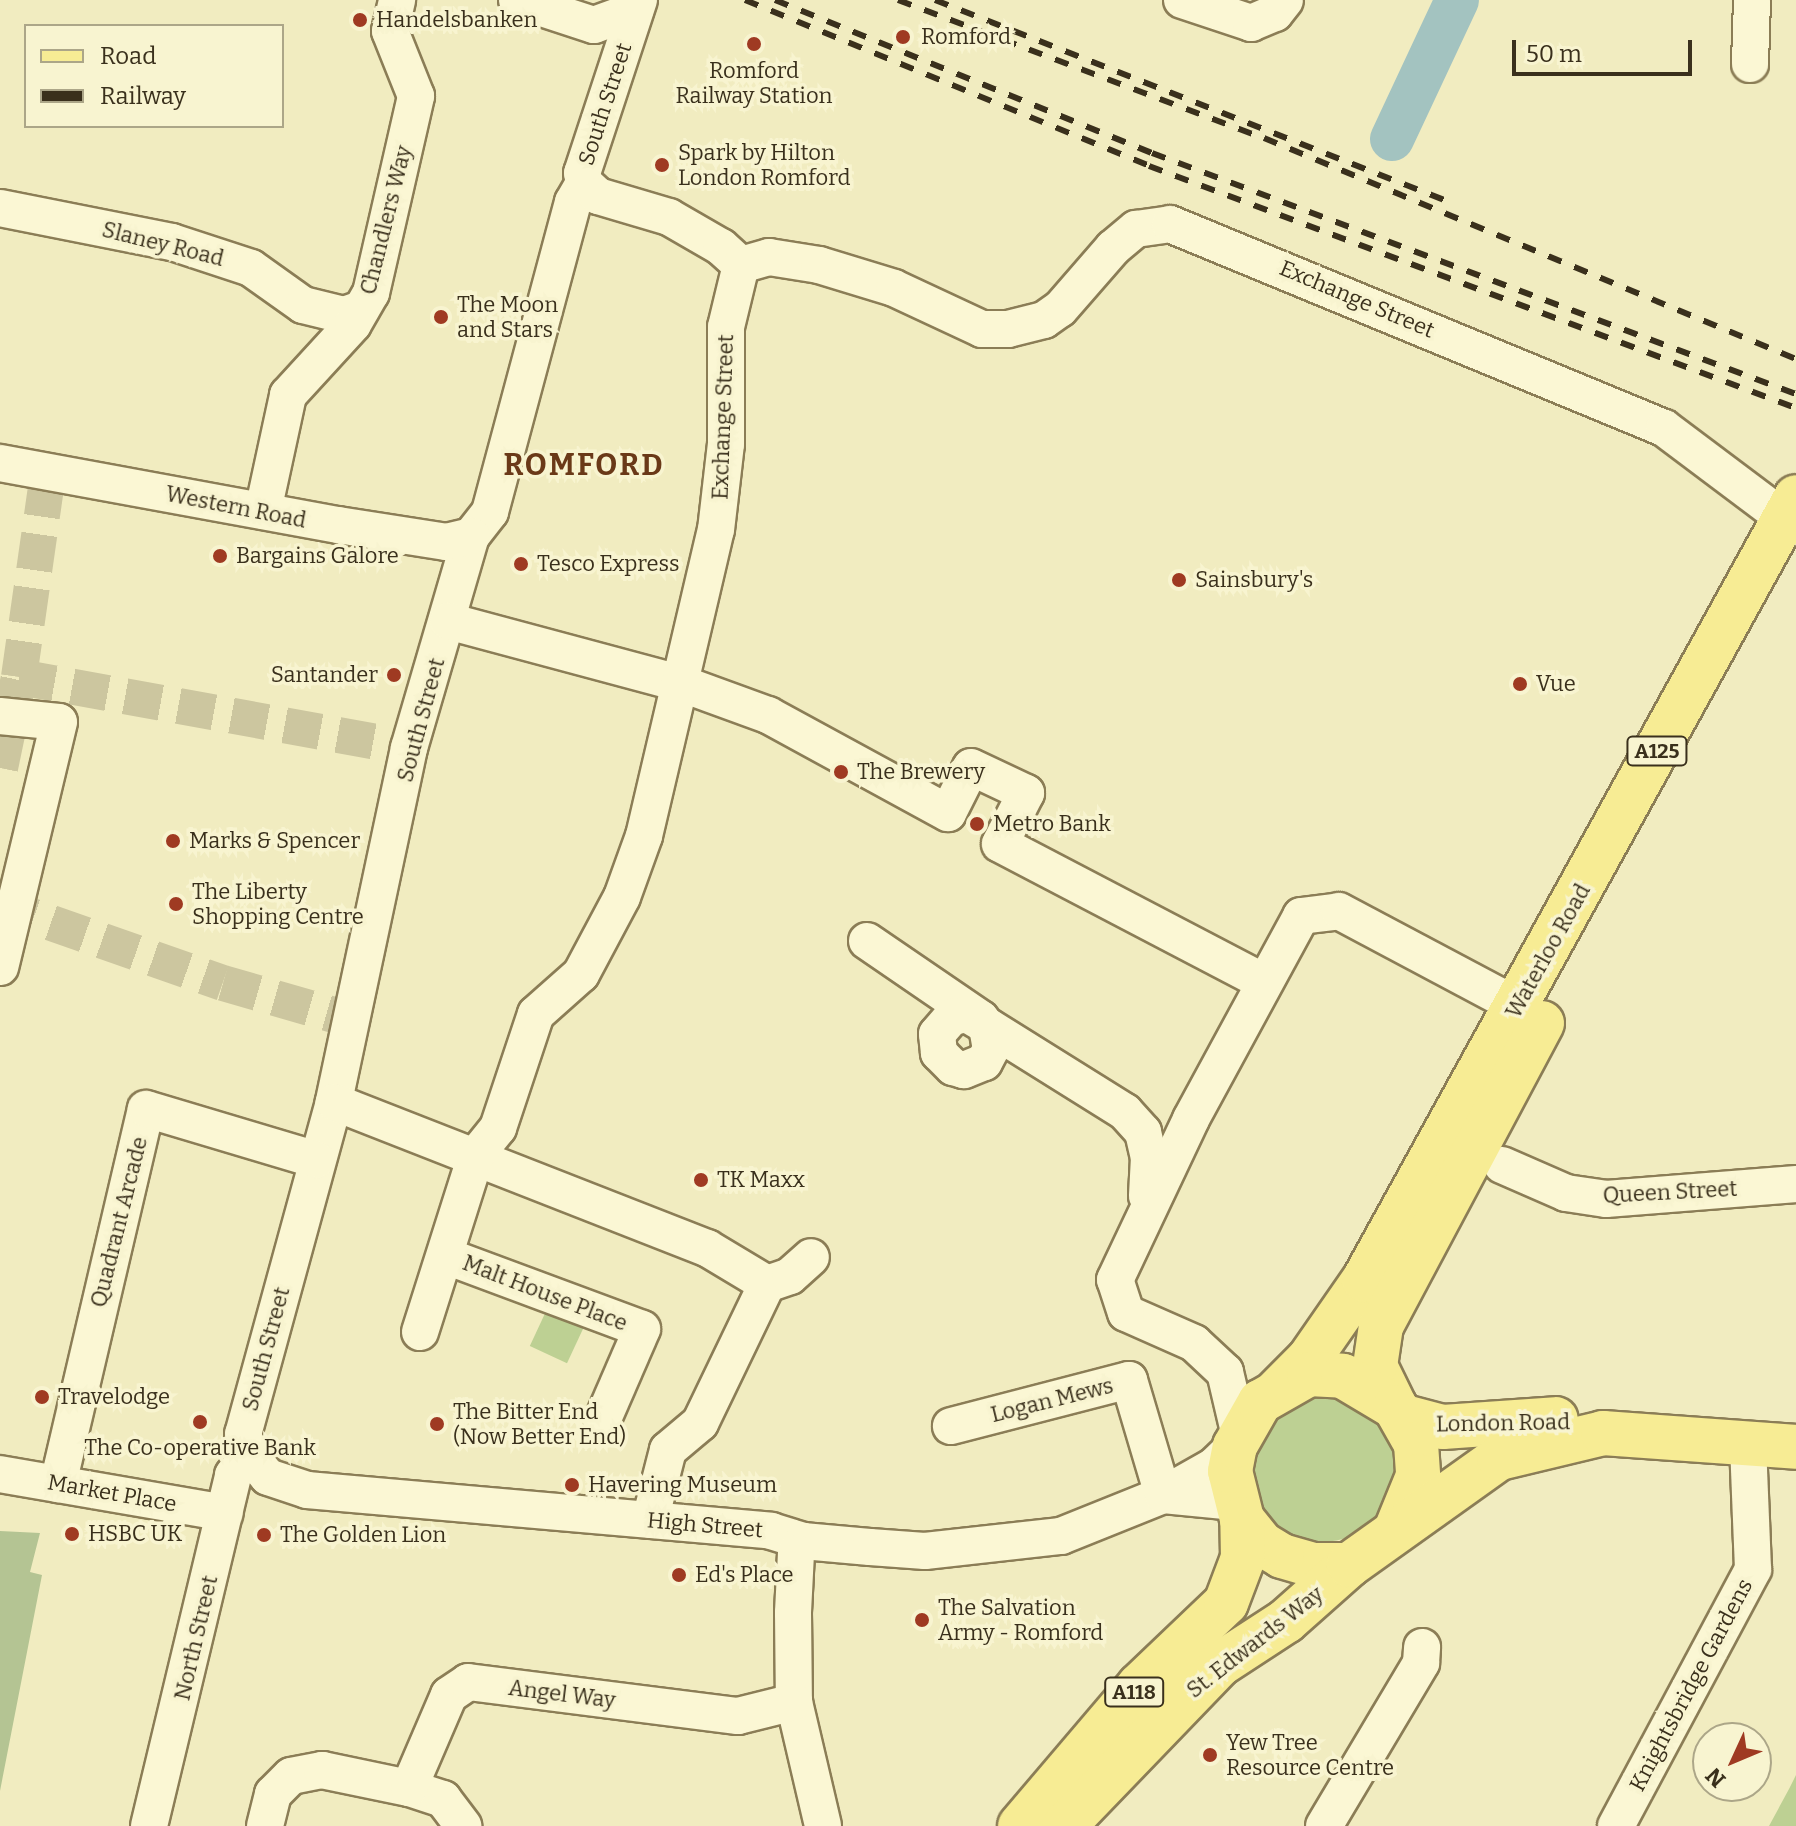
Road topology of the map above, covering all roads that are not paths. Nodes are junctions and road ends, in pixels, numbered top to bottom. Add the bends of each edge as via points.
1 (397, 0) edge
2 (517, 0) edge
3 (1182, 0) edge
4 (1285, 0) edge
5 (1752, 0) edge
6 (637, 5) edge
7 (1750, 64) dead end
8 (584, 183) junction
9 (0, 208) edge
10 (741, 265) junction
11 (361, 309) junction
12 (0, 463) edge
13 (263, 511) junction
14 (1794, 524) edge
15 (471, 536) junction
16 (448, 621) junction
17 (680, 683) junction
18 (0, 716) edge
19 (867, 941) dead end
20 (0, 967) edge
21 (1264, 982) junction
22 (1518, 1006) junction
23 (334, 1102) junction
24 (476, 1155) junction
25 (317, 1160) junction
26 (1502, 1165) dead end
27 (1796, 1184) edge
28 (1146, 1210) junction
29 (446, 1256) junction
30 (811, 1257) dead end
31 (767, 1284) junction
32 (420, 1332) dead end
33 (1277, 1391) junction
34 (1398, 1411) junction
35 (603, 1419) dead end
36 (951, 1426) dead end
37 (1603, 1433) junction
38 (1238, 1441) junction
39 (1748, 1444) junction
40 (1796, 1447) edge
41 (250, 1455) junction
42 (0, 1474) edge
43 (58, 1484) junction
44 (1163, 1495) junction
45 (1238, 1511) junction
46 (225, 1513) junction
47 (650, 1520) junction
48 (1396, 1530) junction
49 (803, 1541) junction
50 (1349, 1565) junction
51 (1422, 1647) dead end
52 (794, 1702) junction
53 (409, 1788) junction
54 (149, 1826) edge
55 (265, 1826) edge
56 (463, 1826) edge
57 (823, 1826) edge
58 (1020, 1826) edge
59 (1064, 1826) edge
60 (1324, 1826) edge
61 (1616, 1826) edge

1 - 11 street, Chandlers Way via 390,31 416,96 375,279
2 - 6 street via 594,25
3 - 4 street via 1251,23 1275,13
5 - 7 street
6 - 8 street, South Street via 582,173
8 - 10 street via 598,196 669,217
8 - 15 street, South Street via 573,202 490,512
9 - 11 street, Slaney Road via 172,242 251,268 303,305 344,315
10 - 14 street, Exchange Street via 769,257 819,265 894,288 982,329 1008,329 1044,320 1060,309 1136,229 1170,224 1664,428
10 - 17 street, Exchange Street via 726,327 722,490 707,578
11 - 13 street, Chandlers Way via 341,339 288,395
12 - 13 street, Western Road
13 - 15 street, Western Road via 446,542
14 - 22 main road, Waterloo Road / A125
14 - 34 main road, Waterloo Road / A125 via 1390,1308 1376,1341 1375,1366
15 - 16 street, South Street
16 - 17 street
16 - 23 street, South Street via 409,748
17 - 21 street via 768,715 948,813 971,767 1026,793 1000,844
17 - 24 street, Exchange Street via 667,752 622,897 581,974 536,1014 498,1128
18 - 20 street via 59,722
19 - 28 street via 981,1019 987,1027 991,1049 984,1062 964,1070 944,1062 937,1034 952,1017 967,1014 978,1020 989,1027 1125,1112 1143,1132 1149,1157
21 - 22 street via 1301,916 1339,911
21 - 28 street
22 - 33 main road, Waterloo Road / A125 via 1347,1307
23 - 24 street
23 - 25 street, South Street
24 - 29 street, Exchange Street
24 - 31 street via 707,1248
25 - 41 street, South Street via 243,1434
25 - 43 street, Quadrant Arcade via 146,1109
26 - 27 street, Queen Street via 1566,1193 1606,1199
28 - 38 street via 1115,1280 1115,1292 1126,1313 1194,1343 1225,1372
29 - 32 street, Exchange Street
29 - 35 street, Malt House Place via 642,1329
30 - 31 street via 790,1276
31 - 47 street via 700,1423 668,1450
33 - 34 main road via 1309,1374 1343,1376
33 - 38 main road via 1249,1415
34 - 37 main road, London Road via 1443,1427 1571,1417
34 - 48 main road via 1416,1444 1418,1476
36 - 44 street, Logan Mews via 1129,1380
37 - 39 main road, London Road
37 - 48 main road, London Road via 1499,1458
38 - 44 street, High Street via 1214,1466
38 - 45 main road via 1230,1471
39 - 40 main road, London Road
39 - 61 street, Knightsbridge Gardens via 1753,1569
41 - 46 street, North Street via 233,1475
41 - 47 street, High Street via 268,1477 307,1490
42 - 43 street, Market Place
43 - 46 street, Market Place
44 - 45 street, High Street
44 - 49 street, High Street via 1061,1536 925,1551
45 - 50 main road via 1262,1544 1282,1556 1313,1565
45 - 58 main road, St. Edwards Way / A118 via 1243,1558 1226,1603 1139,1686
46 - 54 street, North Street
47 - 49 street, High Street via 771,1531
48 - 50 main road
49 - 52 street via 796,1553 794,1583
50 - 59 main road, St. Edwards Way / A118 via 1286,1621 1220,1664 1186,1694
51 - 60 street via 1421,1663
52 - 53 street, Angel Way via 738,1716 468,1682 449,1695
52 - 57 street
53 - 55 street via 322,1770 291,1776 273,1794
53 - 56 street via 443,1799

